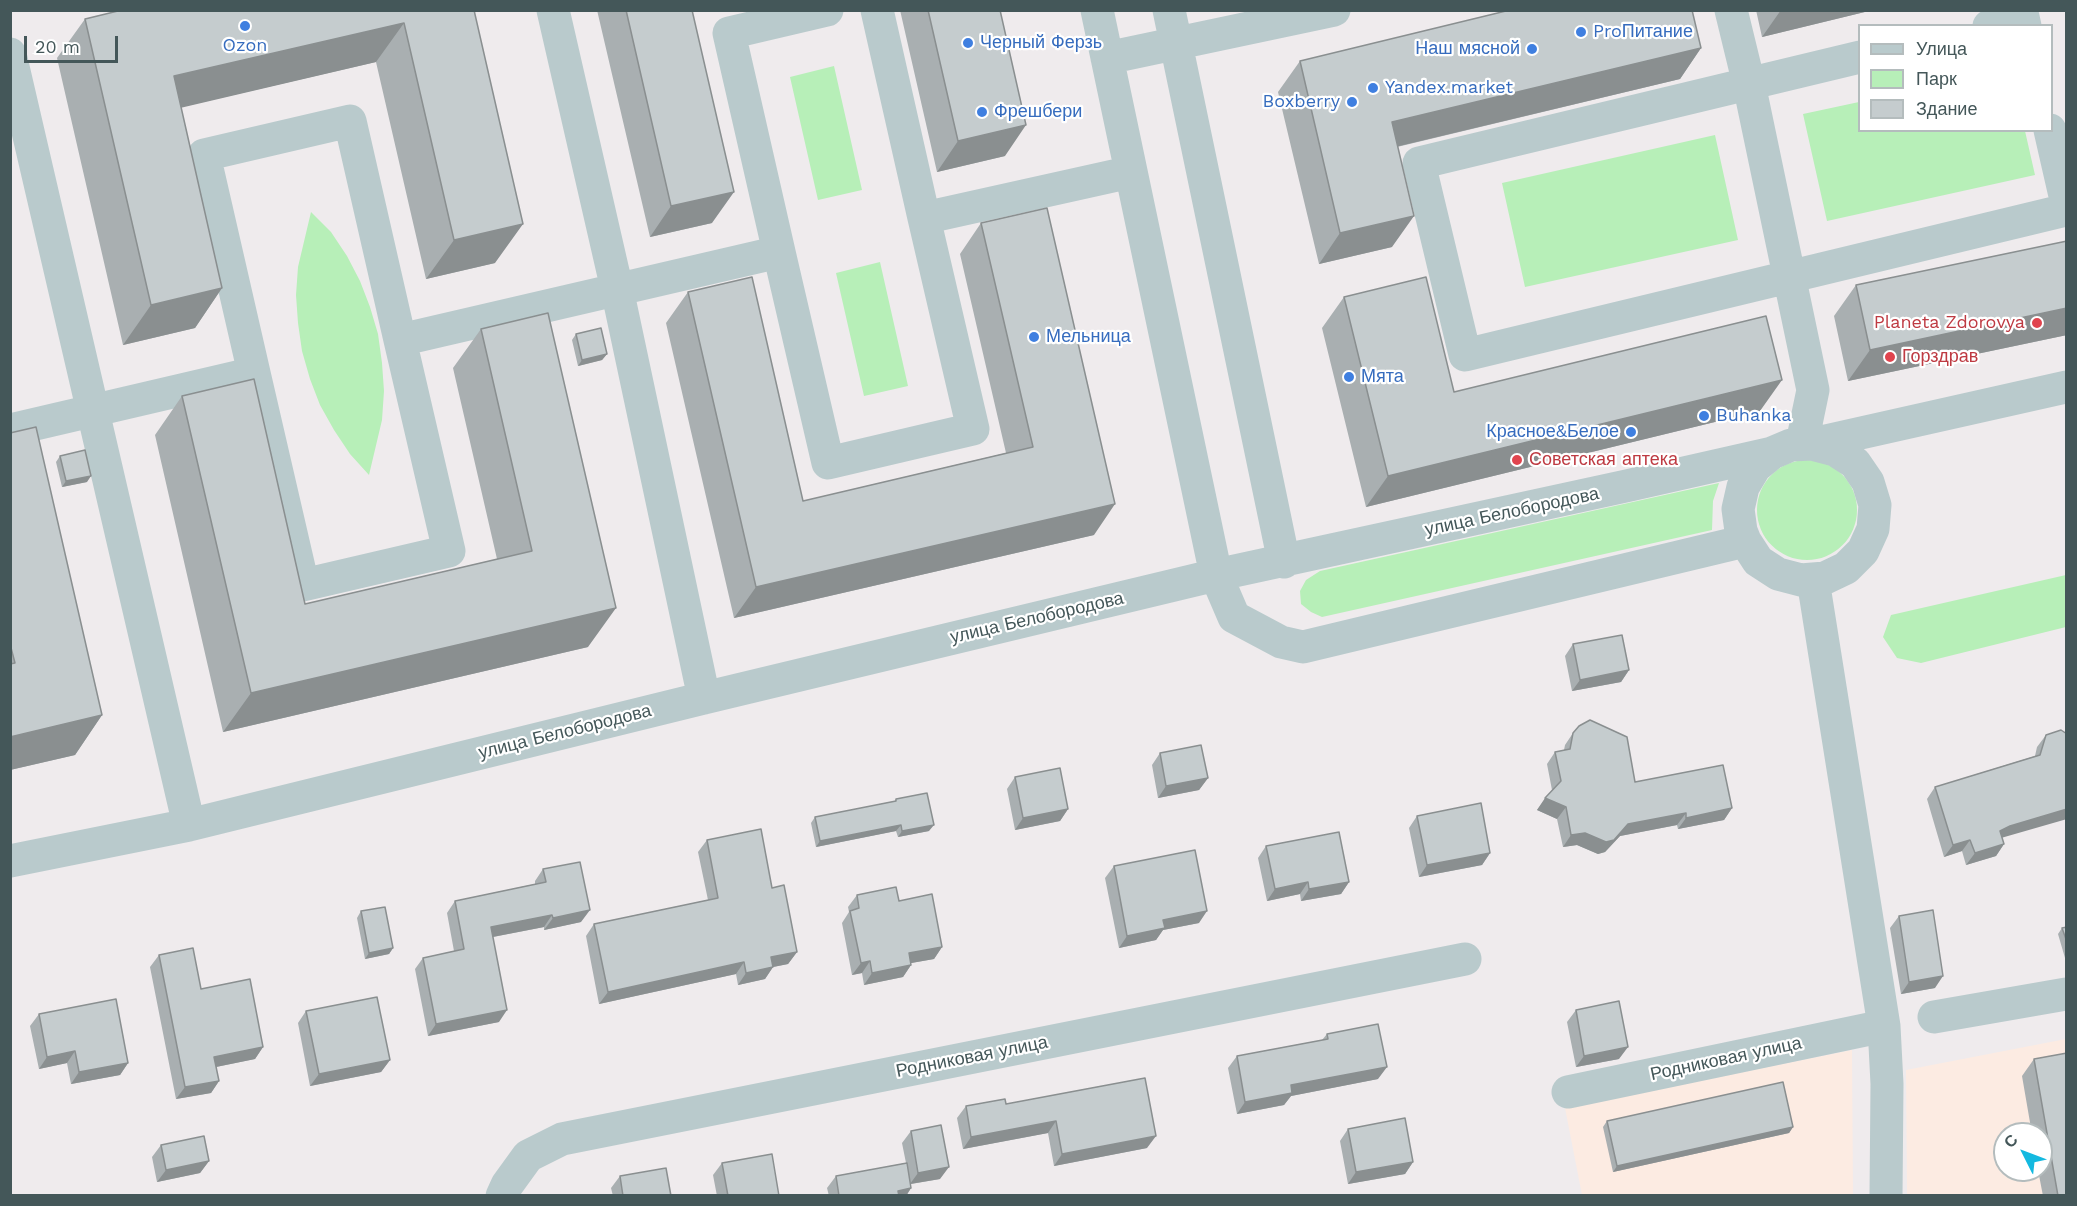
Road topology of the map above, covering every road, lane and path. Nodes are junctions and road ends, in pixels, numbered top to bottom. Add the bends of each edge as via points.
1 (553, 10) edge
2 (827, 10) edge
3 (877, 10) edge
4 (1097, 10) edge
5 (1169, 10) edge
6 (1335, 10) edge
7 (1731, 10) edge
8 (1997, 24) edge
9 (2025, 24) edge
10 (1176, 44) junction
11 (10, 54) edge
12 (1858, 57) edge
13 (1107, 58) junction
14 (1749, 84) junction
15 (2050, 132) edge
16 (1131, 172) junction
17 (2067, 200) edge
18 (2067, 210) edge
19 (924, 218) junction
20 (778, 252) junction
21 (1788, 277) junction
22 (617, 289) junction
23 (400, 340) junction
24 (254, 373) junction
25 (2067, 387) edge
26 (92, 411) junction
27 (10, 430) edge
28 (1795, 447) junction
29 (1745, 541) junction
30 (1284, 562) junction
31 (1216, 576) junction
32 (1813, 580) junction
33 (704, 698) junction
34 (189, 825) junction
35 (10, 861) edge
36 (1465, 959) dead end
37 (2067, 994) edge
38 (1934, 1017) dead end
39 (1884, 1026) junction
40 (1568, 1092) dead end
41 (502, 1196) edge
42 (1886, 1196) edge

1 - 22 street
2 - 20 street via 729,33
3 - 19 street
4 - 13 street
5 - 10 street
6 - 10 street
7 - 14 street
8 - 9 street via 2023,17
10 - 13 street
10 - 30 street
11 - 26 street
12 - 14 street
13 - 16 street
14 - 21 street
14 - 21 street via 1419,163 1465,355
15 - 17 street
16 - 19 street
16 - 31 street
18 - 21 street
19 - 20 street via 973,429 828,463
20 - 22 street
21 - 28 street via 1813,390
22 - 23 street
22 - 33 street
23 - 24 street via 449,551 326,580 303,585
23 - 24 street via 350,121 204,155
24 - 26 street
25 - 28 street, улица Белобородова
26 - 27 street
26 - 34 street
28 - 29 street via 1755,467 1743,487 1738,508
28 - 30 street, улица Белобородова
28 - 32 street via 1835,450 1855,463 1868,482 1875,505 1869,540 1855,560 1836,574
29 - 31 street via 1303,648 1281,642 1234,617
29 - 32 street via 1758,561 1778,574
30 - 31 street, улица Белобородова
31 - 33 street, улица Белобородова
32 - 39 street
33 - 34 street, улица Белобородова
34 - 35 street, улица Белобородова
36 - 41 street, Родниковая улица via 562,1139 528,1156
37 - 38 street
39 - 40 street, Родниковая улица
39 - 42 street

